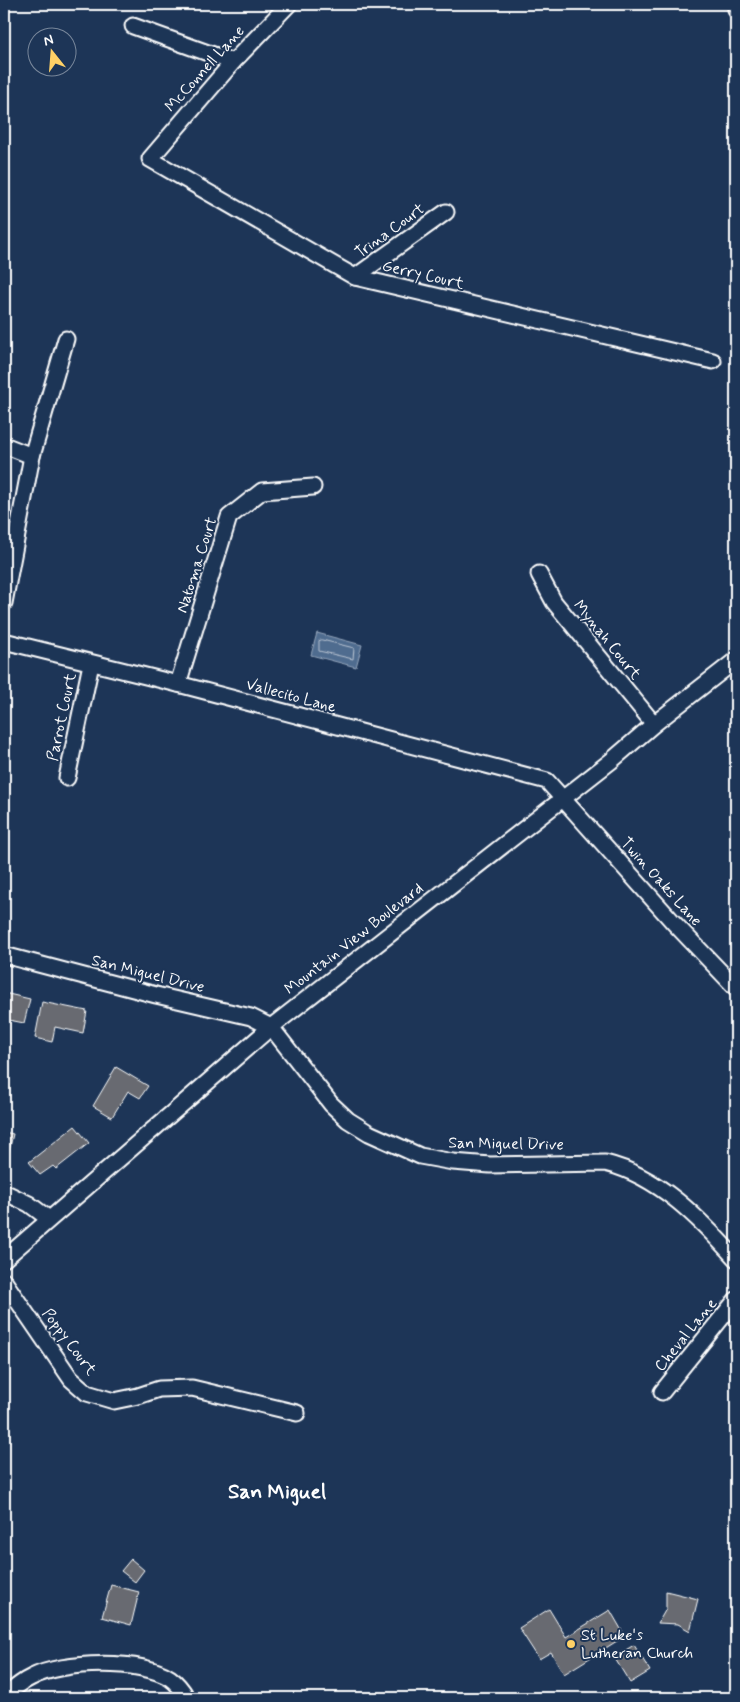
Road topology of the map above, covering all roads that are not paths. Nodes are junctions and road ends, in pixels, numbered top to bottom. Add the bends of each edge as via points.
1 (288, 4) edge
2 (736, 4) edge
3 (736, 10) edge
4 (133, 26) dead end
5 (232, 62) junction
6 (150, 159) joint
7 (446, 212) dead end
8 (355, 277) junction
9 (66, 339) dead end
10 (713, 361) dead end
11 (4, 445) edge
12 (32, 456) junction
13 (313, 487) dead end
14 (539, 574) dead end
15 (4, 603) edge
16 (4, 641) edge
17 (736, 660) edge
18 (92, 664) junction
19 (178, 684) junction
20 (654, 724) junction
21 (67, 778) dead end
22 (562, 798) junction
23 (4, 955) edge
24 (736, 988) edge
25 (271, 1027) junction
26 (4, 1192) edge
27 (49, 1219) junction
28 (4, 1259) edge
29 (736, 1259) edge
30 (4, 1280) edge
31 (736, 1300) edge
32 (662, 1392) dead end
33 (297, 1413) dead end
34 (4, 1697) edge
35 (187, 1698) edge

1 - 5 street, McConnell Lane
2 - 3 street
4 - 5 street
5 - 6 street, McConnell Lane
6 - 8 street, Gerry Court
7 - 8 street, Trina Court
8 - 10 street, Gerry Court
9 - 12 street
11 - 12 street
12 - 15 street
13 - 19 street, Natoma Court via 262,491 229,517
14 - 20 street, Mynah Court via 554,602
16 - 18 street, Vallecito Lane
17 - 20 street, Mountain View Boulevard
18 - 19 street, Vallecito Lane
18 - 21 street, Parrot Court
19 - 22 street, Vallecito Lane via 547,781
20 - 22 street, Mountain View Boulevard via 611,762
22 - 24 street, Twin Oaks Lane
22 - 25 street, Mountain View Boulevard
23 - 25 street, San Miguel Drive via 156,996 250,1017
25 - 27 street, Mountain View Boulevard
25 - 29 street, San Miguel Drive via 330,1104 369,1133 420,1156 453,1162 490,1165 605,1163 625,1168 662,1188
26 - 27 street via 30,1204
27 - 28 street, Mountain View Boulevard
30 - 33 street, Poppy Court via 71,1379 87,1393 114,1401 159,1389 192,1388
31 - 32 street, Cheval Lane
34 - 35 street via 33,1676 53,1670 112,1664 159,1672 171,1679

